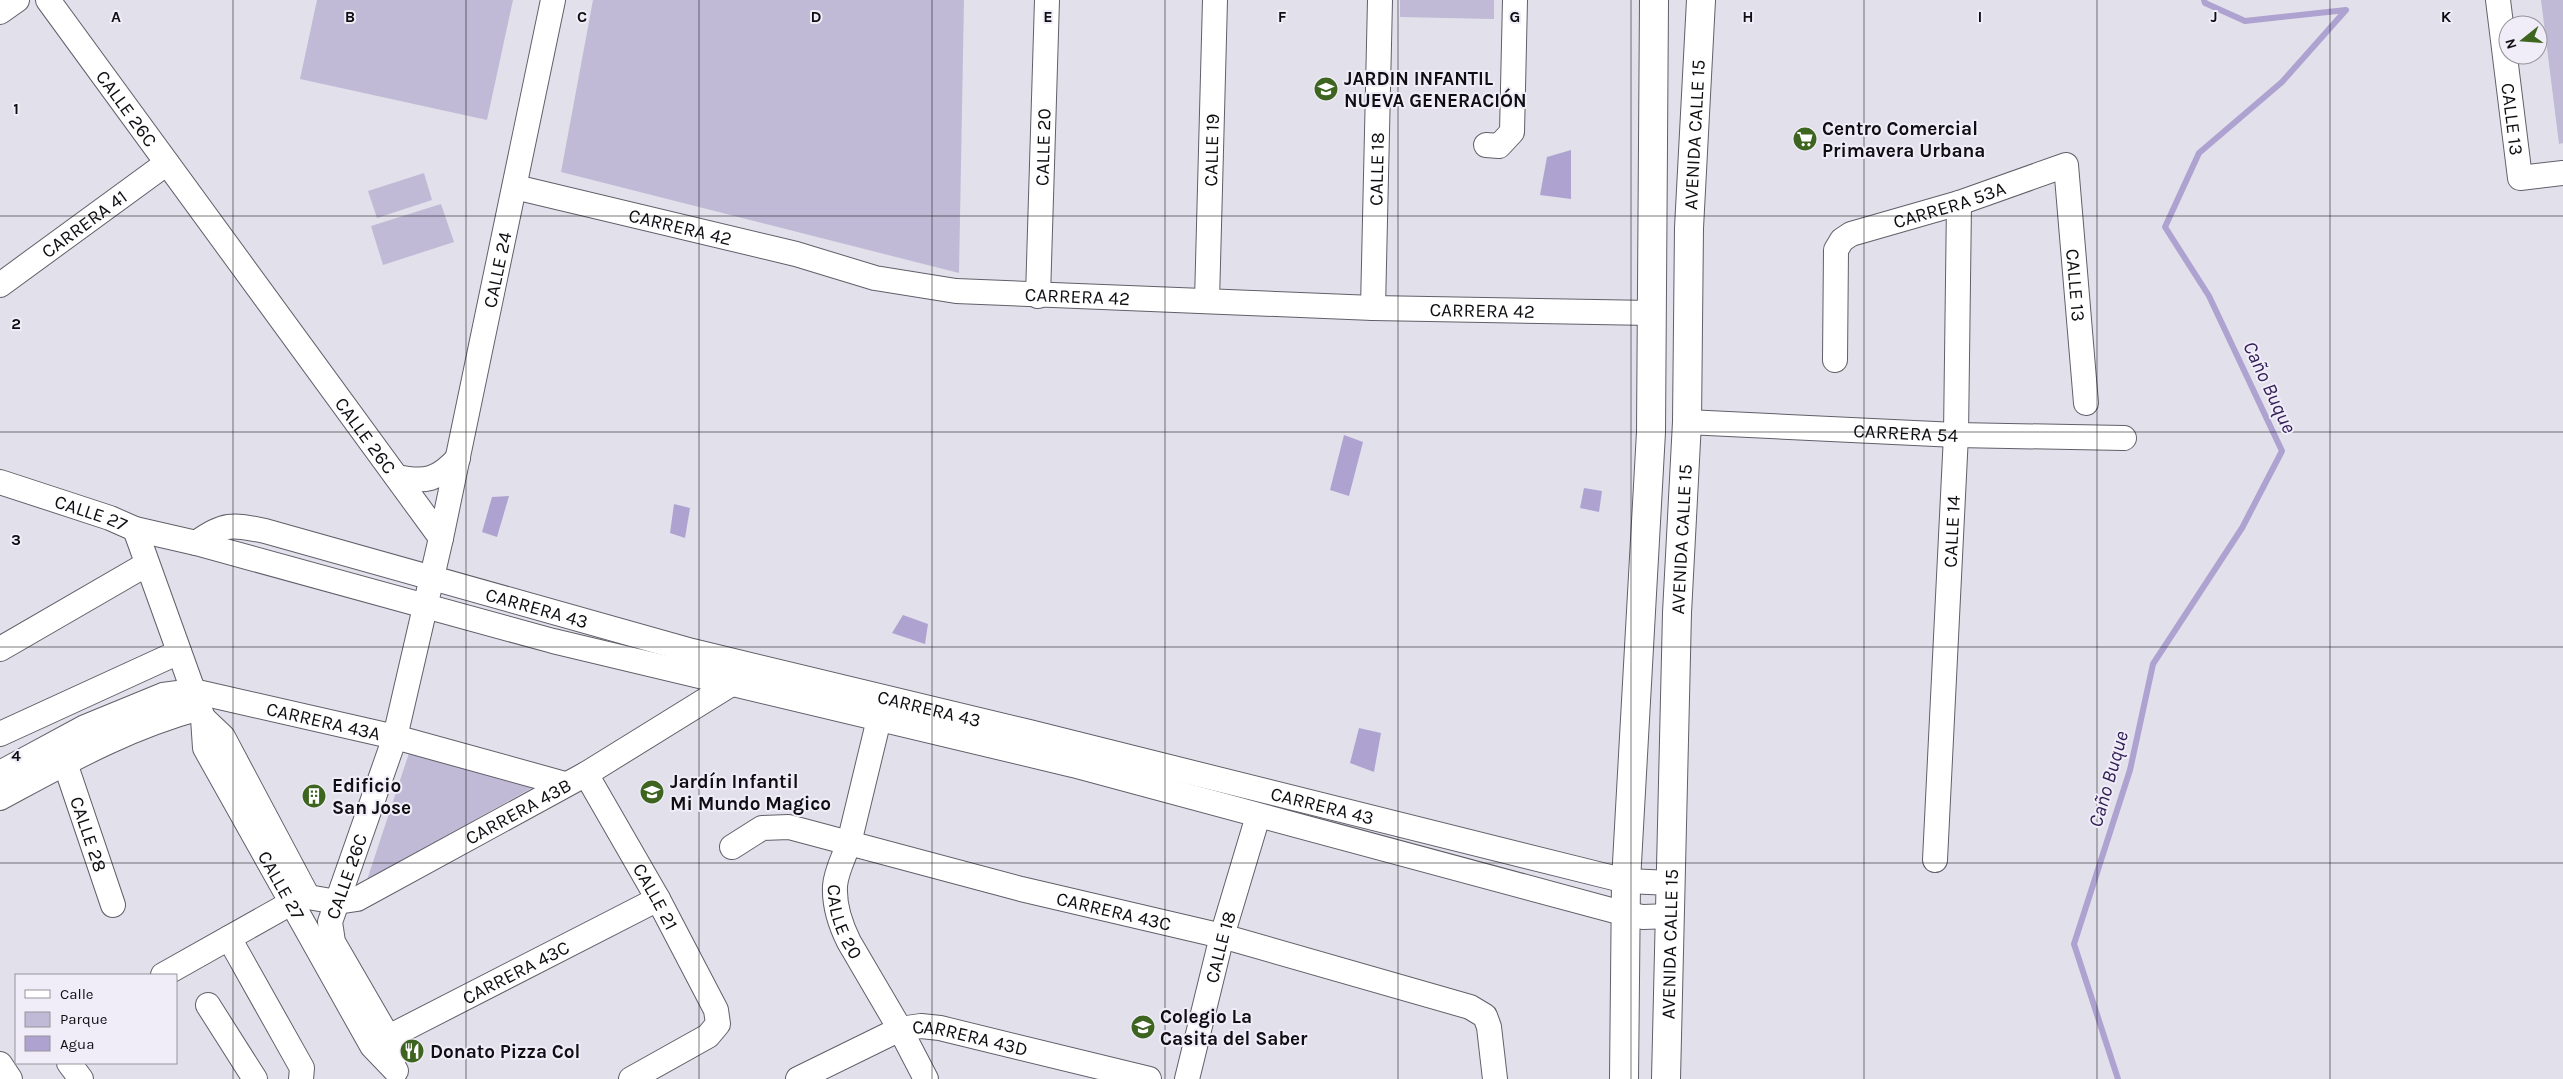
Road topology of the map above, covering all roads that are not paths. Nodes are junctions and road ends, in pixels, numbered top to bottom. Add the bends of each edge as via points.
1 (17, 0) edge
2 (48, 0) edge
3 (554, 0) edge
4 (1047, 0) edge
5 (1215, 0) edge
6 (1380, 0) edge
7 (1515, 0) edge
8 (1654, 0) edge
9 (1701, 0) edge
10 (2498, 0) edge
11 (0, 12) edge
12 (1486, 145) dead end
13 (167, 163) junction
14 (2067, 167) joint
15 (2563, 173) edge
16 (515, 187) junction
17 (1959, 203) junction
18 (0, 285) edge
19 (1038, 296) junction
20 (1207, 301) junction
21 (1373, 308) junction
22 (1652, 313) junction
23 (1835, 360) dead end
24 (2086, 403) dead end
25 (1687, 422) junction
26 (1956, 435) junction
27 (2124, 438) dead end
28 (458, 458) junction
29 (396, 477) junction
30 (0, 482) edge
31 (135, 529) junction
32 (441, 538) junction
33 (196, 543) junction
34 (147, 564) junction
35 (432, 576) junction
36 (427, 606) junction
37 (0, 648) edge
38 (179, 652) junction
39 (733, 683) junction
40 (198, 706) junction
41 (879, 719) junction
42 (0, 734) edge
43 (395, 737) junction
44 (65, 763) junction
45 (0, 773) edge
46 (586, 774) junction
47 (564, 784) junction
48 (0, 798) edge
49 (1258, 816) junction
50 (849, 841) junction
51 (732, 847) dead end
52 (1935, 860) dead end
53 (1626, 881) junction
54 (1672, 883) junction
55 (658, 899) junction
56 (300, 900) junction
57 (337, 902) junction
58 (113, 905) dead end
59 (1626, 914) junction
60 (1671, 916) junction
61 (330, 933) joint
62 (1222, 936) junction
63 (229, 938) junction
64 (165, 974) edge
65 (208, 1005) dead end
66 (900, 1028) junction
67 (380, 1041) junction
68 (0, 1064) edge
69 (71, 1064) edge
70 (397, 1073) edge
71 (10, 1079) edge
72 (81, 1079) edge
73 (255, 1079) edge
74 (301, 1079) edge
75 (631, 1079) edge
76 (798, 1079) edge
77 (926, 1079) edge
78 (1149, 1079) edge
79 (1186, 1079) edge
80 (1495, 1079) edge
81 (1624, 1079) edge
82 (1666, 1079) edge

1 - 11 street
2 - 13 street, CALLE 26C
3 - 16 street, CALLE 24
4 - 19 street, CALLE 20
5 - 20 street, CALLE 19
6 - 21 street, CALLE 18
7 - 12 street via 1512,132 1499,146
8 - 22 main road, AVENIDA CALLE 15
9 - 25 main road, AVENIDA CALLE 15 via 1689,228
10 - 15 street, CALLE 13 via 2520,178
13 - 18 street, CARRERA 41
13 - 29 street, CALLE 26C
14 - 17 street, CARRERA 53A via 2063,165
14 - 24 street, CALLE 13
16 - 19 street, CARRERA 42 via 796,254 875,278 956,292
16 - 28 street, CALLE 24
17 - 23 street, CARRERA 53A via 1851,234 1842,240 1836,250
17 - 26 street, CALLE 14
19 - 20 street, CARRERA 42
20 - 21 street, CARRERA 42
21 - 22 street, CARRERA 42
22 - 53 main road, AVENIDA CALLE 15 via 1650,432
25 - 26 street, CARRERA 54
25 - 54 main road, AVENIDA CALLE 15 via 1677,612
26 - 27 street, CARRERA 54
26 - 52 street, CALLE 14
28 - 29 street via 446,471 431,479 414,481
28 - 32 street, CALLE 24
29 - 32 street, CALLE 26C
30 - 31 street, CALLE 27
31 - 33 street, CARRERA 43
31 - 34 street, CALLE 27
32 - 35 street, CALLE 26C
33 - 35 street, CARRERA 43 via 218,528 240,526
33 - 36 street, CARRERA 43
34 - 37 street
34 - 38 street, CALLE 27
35 - 36 street, CALLE 26C
35 - 53 street, CARRERA 43 via 495,597 692,651
36 - 39 street, CARRERA 43 via 553,641
36 - 43 street, CALLE 26C
38 - 40 street, CALLE 27
38 - 42 street
39 - 41 street, CARRERA 43
39 - 46 street, CARRERA 43B
40 - 43 street, CARRERA 43A
40 - 44 street, CARRERA 43A via 104,742
40 - 45 street, CARRERA 43A via 163,695 85,727
40 - 56 street, CALLE 27 via 205,748
41 - 49 street, CARRERA 43 via 1073,765
41 - 50 street, CALLE 20
43 - 47 street, CARRERA 43A
43 - 57 street, CALLE 26C
44 - 48 street, CARRERA 43A
44 - 58 street, CALLE 28
46 - 47 street, CARRERA 43B
46 - 55 street, CALLE 21
47 - 57 street, CARRERA 43B via 357,900
49 - 59 street, CARRERA 43
49 - 62 street, CALLE 18
50 - 51 street, CARRERA 43C via 789,827 770,826
50 - 62 street, CARRERA 43C via 1020,889
50 - 66 street, CALLE 20 via 835,885 838,917 849,942
53 - 54 street, CARRERA 43
53 - 59 main road, AVENIDA CALLE 15
54 - 60 main road, AVENIDA CALLE 15
55 - 67 street, CARRERA 43C
55 - 75 street, CALLE 21 via 716,1010 718,1024 708,1036
56 - 57 street, CARRERA 43B
56 - 63 street
56 - 67 street, CALLE 27
57 - 61 street, CALLE 26C
59 - 60 street, CARRERA 43
59 - 81 main road, AVENIDA CALLE 15
60 - 82 main road, AVENIDA CALLE 15
61 - 67 street, CALLE 27
62 - 79 street, CALLE 18
62 - 80 street, CARRERA 43C via 1470,1007 1485,1016 1489,1027
63 - 64 street
63 - 74 street via 302,1068
65 - 73 street
66 - 76 street, CARRERA 43D
66 - 77 street, CALLE 20
66 - 78 street, CARRERA 43D via 940,1028
67 - 70 street, CALLE 27
68 - 71 street
69 - 72 street

